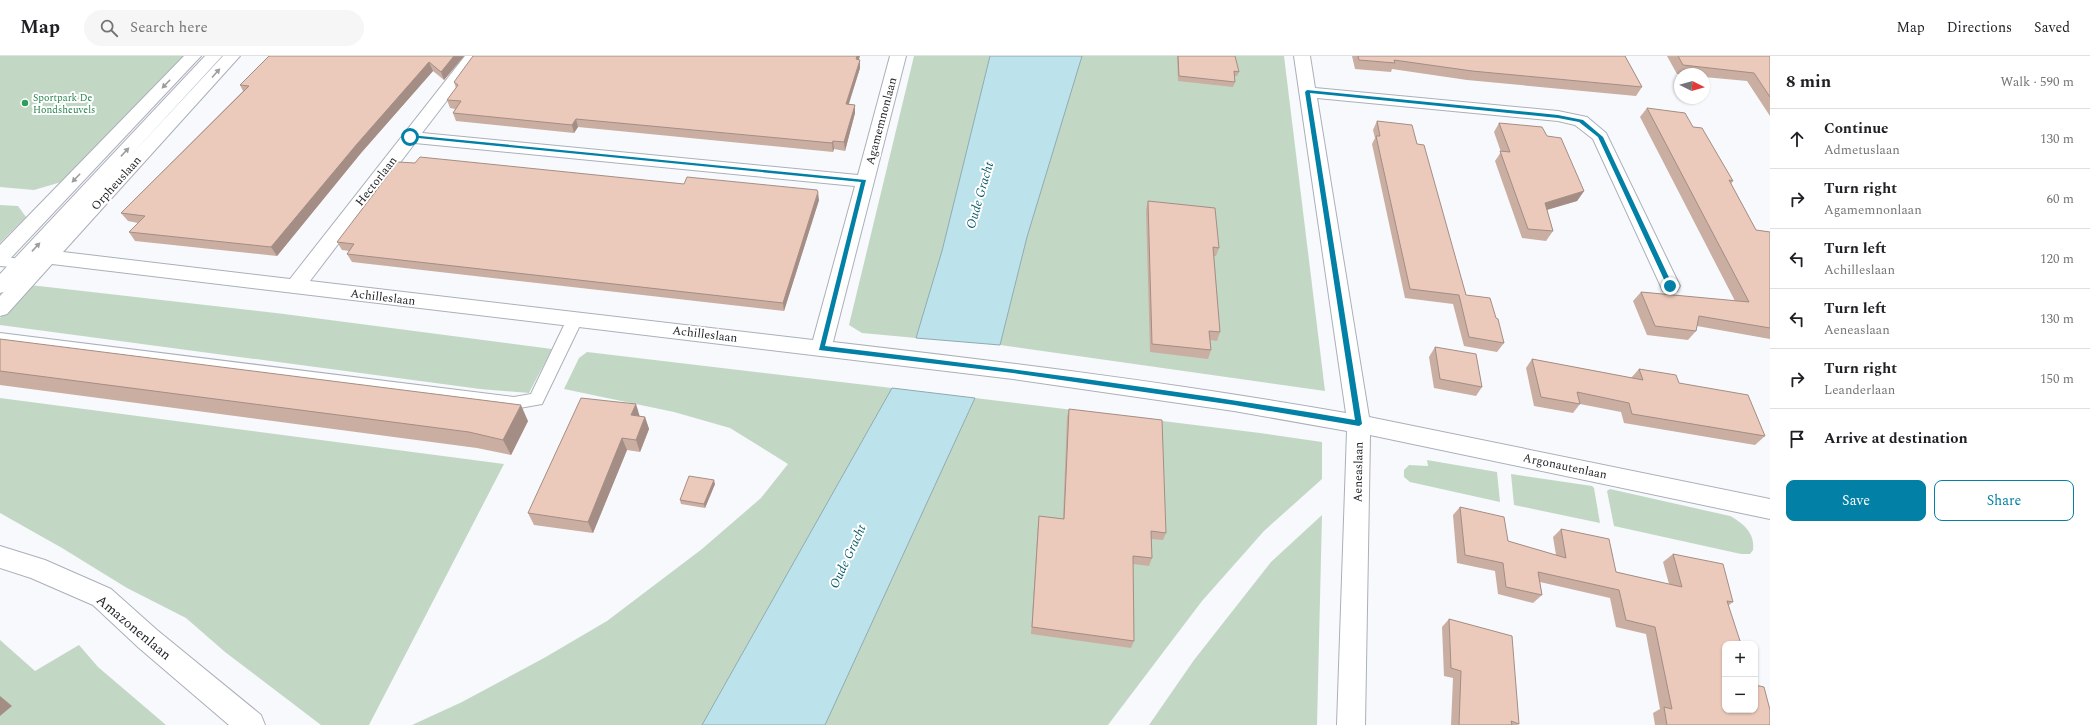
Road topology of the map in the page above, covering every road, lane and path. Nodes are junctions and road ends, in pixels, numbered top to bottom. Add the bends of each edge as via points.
1 (193, 56) edge
2 (214, 56) edge
3 (232, 56) edge
4 (473, 56) edge
5 (898, 56) edge
6 (1302, 56) edge
7 (1307, 92) junction
8 (410, 137) junction
9 (864, 181) junction
10 (0, 257) edge
11 (48, 257) junction
12 (0, 261) edge
13 (21, 263) junction
14 (0, 286) edge
15 (294, 286) junction
16 (1670, 286) dead end
17 (0, 309) edge
18 (575, 319) junction
19 (0, 339) edge
20 (821, 348) junction
21 (1359, 424) junction
22 (1770, 509) edge
23 (0, 557) edge
24 (251, 725) edge
25 (1351, 725) edge

1 -> 10 street
13 -> 2 street, Orpheuslaan
11 -> 3 street, Orpheuslaan
4 - 8 street, Hectorlaan
5 - 9 street, Agamemnonlaan
6 - 7 street, Aeneaslaan
7 - 16 street via 1558,116 1581,121 1600,137
7 - 21 street, Aeneaslaan
8 - 9 street
8 - 15 street, Hectorlaan
9 - 20 street, Agamemnonlaan
11 - 15 street, Achilleslaan
11 - 17 street, Orpheuslaan
12 - 13 lane
13 - 14 street, Orpheuslaan
15 - 18 street, Achilleslaan
18 - 19 lane via 536,400 514,403
18 - 20 street, Achilleslaan
20 - 21 street, Achilleslaan via 1037,374 1234,402
21 - 22 street, Argonautenlaan
21 - 25 street, Aeneaslaan
23 - 24 street, Amazonenlaan via 36,568 102,597

